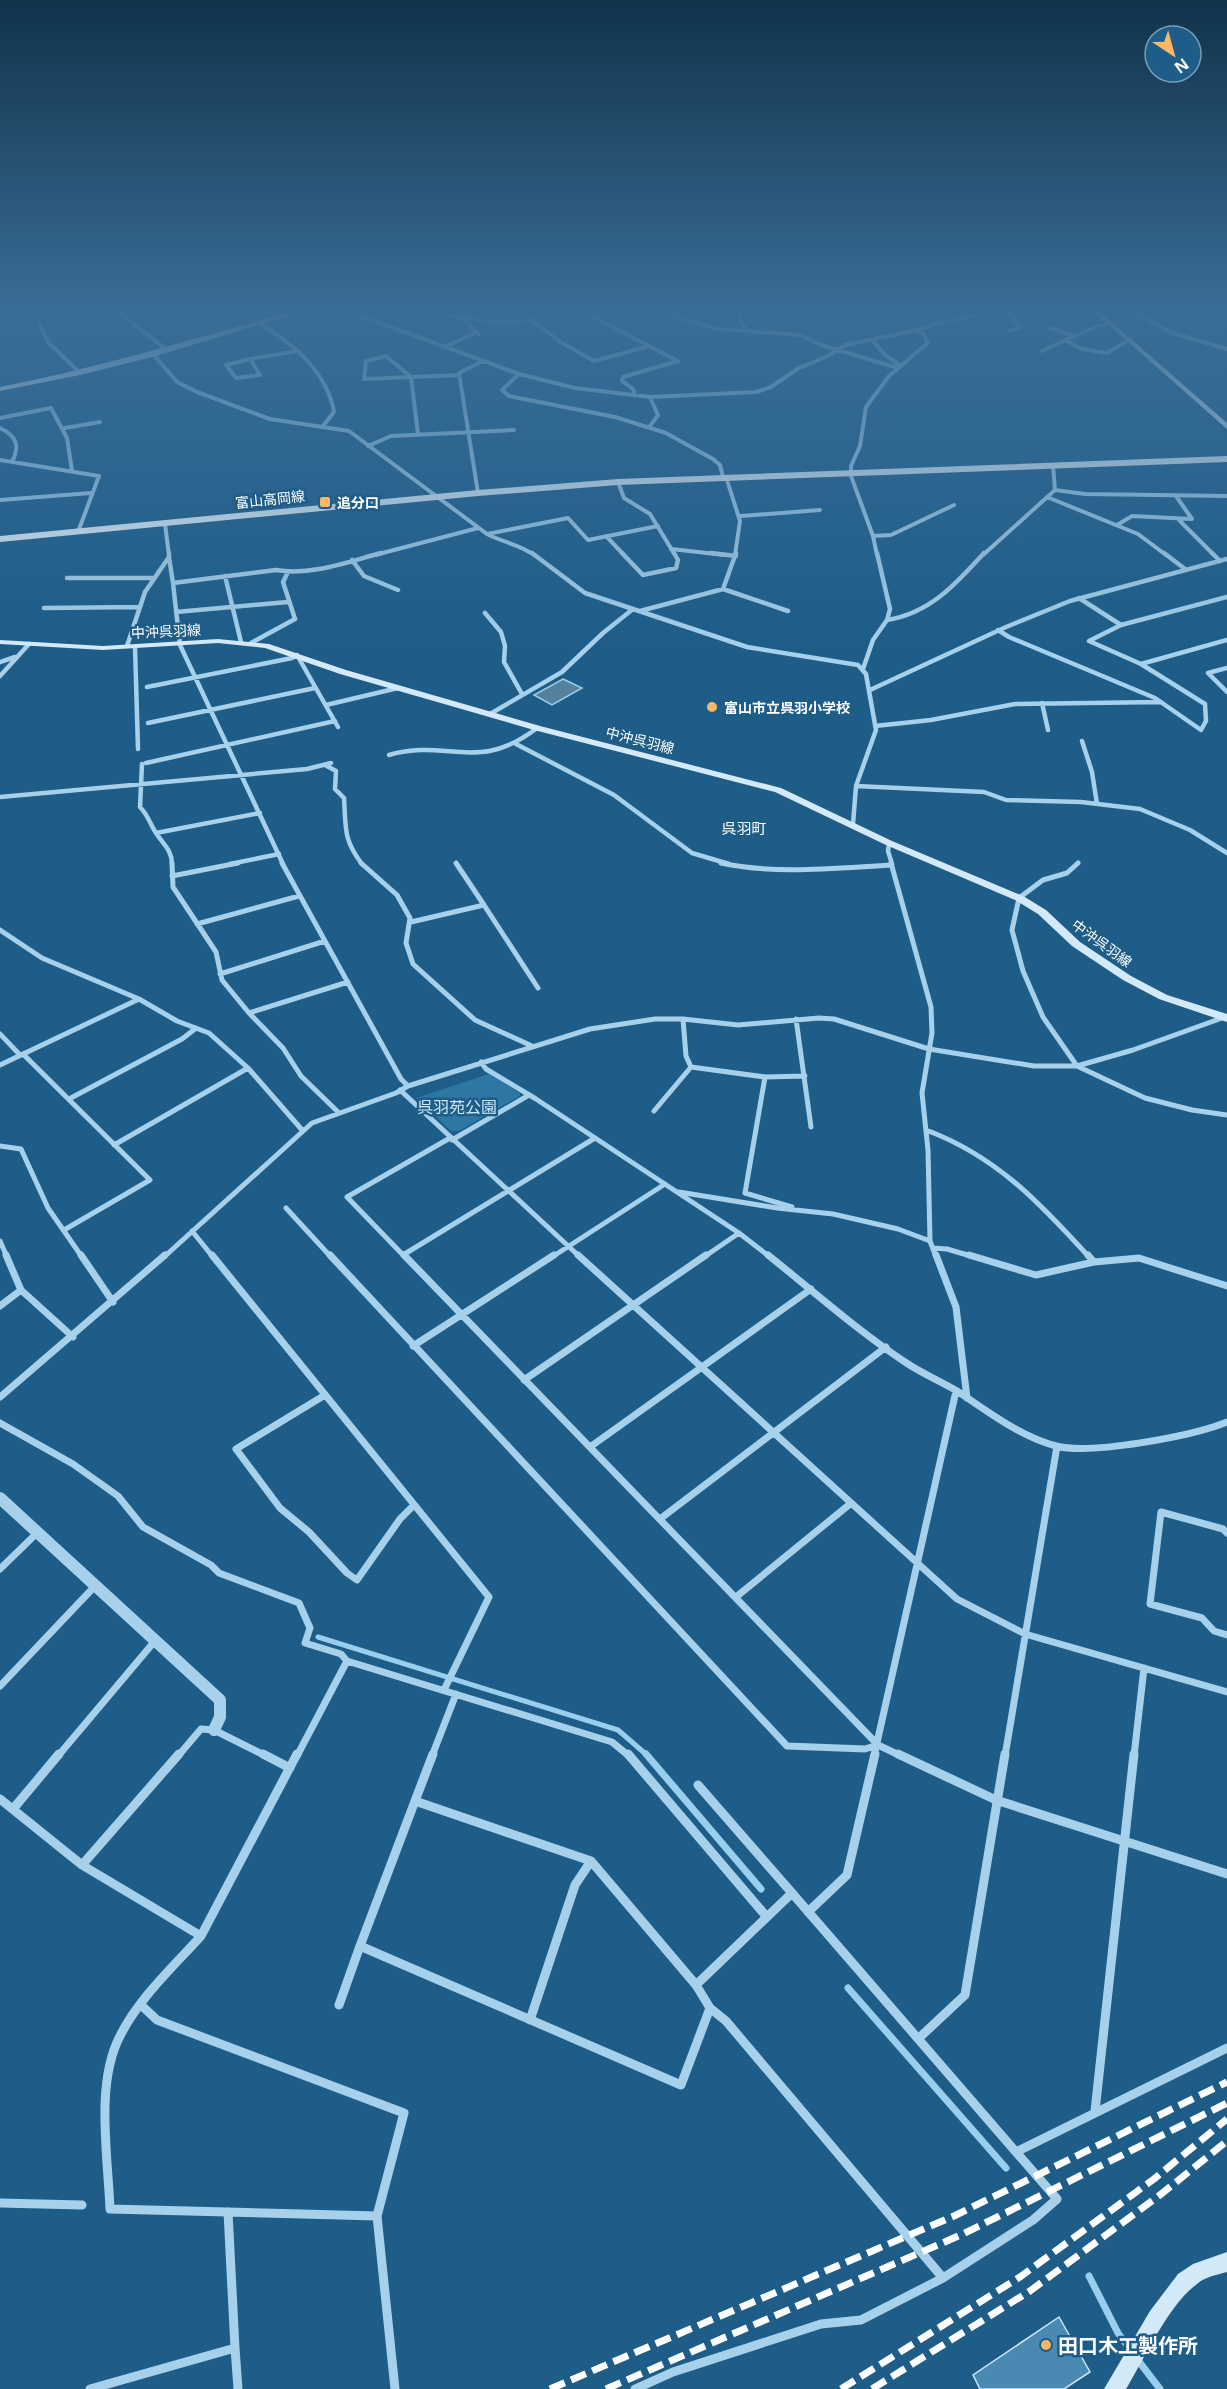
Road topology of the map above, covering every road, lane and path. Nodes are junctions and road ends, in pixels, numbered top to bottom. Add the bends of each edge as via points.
1 (61, 422) edge
2 (97, 422) edge
3 (296, 422) edge
4 (326, 422) edge
5 (417, 422) edge
6 (467, 422) edge
7 (638, 422) edge
8 (653, 422) edge
9 (864, 422) edge
10 (323, 426) junction
11 (650, 426) junction
12 (0, 428) edge
13 (65, 428) junction
14 (514, 430) dead end
15 (468, 432) junction
16 (418, 434) junction
17 (369, 446) junction
18 (1227, 459) edge
19 (0, 460) edge
20 (12, 462) junction
21 (1053, 465) junction
22 (72, 471) junction
23 (851, 473) junction
24 (725, 477) junction
25 (618, 482) junction
26 (1054, 490) junction
27 (478, 493) junction
28 (91, 494) junction
29 (1176, 496) junction
30 (1227, 496) edge
31 (436, 497) junction
32 (1047, 497) junction
33 (0, 500) edge
34 (954, 506) dead end
35 (820, 510) dead end
36 (741, 516) junction
37 (1179, 520) junction
38 (165, 524) junction
39 (1117, 525) junction
40 (658, 526) junction
41 (478, 528) junction
42 (78, 532) junction
43 (487, 534) junction
44 (873, 536) junction
45 (606, 537) junction
46 (0, 539) edge
47 (672, 549) junction
48 (736, 555) junction
49 (169, 557) junction
50 (352, 560) junction
51 (1227, 560) edge
52 (1220, 561) junction
53 (1185, 569) junction
54 (288, 572) junction
55 (225, 576) junction
56 (67, 578) dead end
57 (154, 578) junction
58 (173, 583) junction
59 (723, 589) junction
60 (398, 590) dead end
61 (1227, 597) edge
62 (1078, 598) junction
63 (288, 602) junction
64 (140, 607) junction
65 (232, 607) junction
66 (44, 608) dead end
67 (633, 609) junction
68 (639, 611) junction
69 (788, 611) dead end
70 (176, 612) junction
71 (486, 613) dead end
72 (887, 620) junction
73 (1121, 626) junction
74 (998, 630) junction
75 (1227, 640) edge
76 (0, 642) edge
77 (246, 643) junction
78 (29, 644) junction
79 (180, 645) junction
80 (131, 647) junction
81 (297, 655) junction
82 (16, 657) junction
83 (0, 662) edge
84 (1141, 664) junction
85 (1227, 668) edge
86 (863, 669) junction
87 (0, 676) edge
88 (196, 677) junction
89 (147, 687) dead end
90 (315, 688) junction
91 (399, 688) junction
92 (870, 690) junction
93 (1227, 692) edge
94 (522, 694) junction
95 (1161, 702) junction
96 (1042, 704) junction
97 (326, 705) junction
98 (212, 710) junction
99 (490, 714) junction
100 (335, 721) junction
101 (148, 723) dead end
102 (875, 726) junction
103 (338, 727) dead end
104 (537, 728) junction
105 (1048, 730) dead end
106 (1082, 741) dead end
107 (516, 744) junction
108 (228, 745) junction
109 (138, 748) dead end
110 (389, 755) dead end
111 (242, 776) junction
112 (141, 785) junction
113 (855, 786) junction
114 (0, 797) edge
115 (1097, 804) junction
116 (260, 813) junction
117 (853, 825) junction
118 (156, 833) junction
119 (890, 843) junction
120 (1227, 853) edge
121 (279, 854) junction
122 (456, 863) dead end
123 (1077, 863) dead end
124 (892, 865) junction
125 (172, 876) junction
126 (299, 896) junction
127 (1019, 898) junction
128 (484, 905) junction
129 (411, 922) junction
130 (197, 924) junction
131 (0, 930) edge
132 (325, 941) junction
133 (220, 974) junction
134 (348, 982) junction
135 (538, 988) dead end
136 (139, 999) junction
137 (249, 1013) junction
138 (1226, 1017) edge
139 (683, 1019) junction
140 (796, 1019) junction
141 (195, 1029) junction
142 (0, 1034) edge
143 (532, 1046) junction
144 (929, 1049) junction
145 (22, 1054) junction
146 (481, 1062) junction
147 (0, 1065) edge
148 (1077, 1066) junction
149 (690, 1067) junction
150 (248, 1068) junction
151 (805, 1076) junction
152 (765, 1077) junction
153 (408, 1086) junction
154 (400, 1090) junction
155 (529, 1095) junction
156 (69, 1099) junction
157 (654, 1111) dead end
158 (338, 1112) junction
159 (1227, 1115) edge
160 (811, 1127) dead end
161 (926, 1130) junction
162 (303, 1131) junction
163 (595, 1138) junction
164 (451, 1139) junction
165 (114, 1145) junction
166 (0, 1146) edge
167 (665, 1184) junction
168 (508, 1191) junction
169 (678, 1192) junction
170 (286, 1208) dead end
171 (794, 1208) junction
172 (64, 1230) junction
173 (192, 1230) junction
174 (739, 1233) junction
175 (0, 1241) edge
176 (932, 1245) junction
177 (568, 1246) junction
178 (403, 1255) junction
179 (1094, 1262) junction
180 (1227, 1286) edge
181 (811, 1289) junction
182 (21, 1290) junction
183 (113, 1302) junction
184 (633, 1305) junction
185 (0, 1306) edge
186 (462, 1315) junction
187 (72, 1337) junction
188 (413, 1346) junction
189 (886, 1347) junction
190 (700, 1368) junction
191 (524, 1380) junction
192 (956, 1391) junction
193 (325, 1395) junction
194 (0, 1397) edge
195 (967, 1398) junction
196 (1227, 1422) edge
197 (0, 1423) edge
198 (772, 1434) junction
199 (1057, 1446) junction
200 (590, 1447) junction
201 (0, 1498) edge
202 (850, 1504) junction
203 (414, 1505) junction
204 (660, 1519) junction
205 (36, 1533) junction
206 (1227, 1533) edge
207 (918, 1567) junction
208 (0, 1569) edge
209 (95, 1586) junction
210 (736, 1597) junction
211 (1025, 1634) junction
212 (1227, 1635) edge
213 (154, 1642) junction
214 (347, 1661) junction
215 (1144, 1668) junction
216 (0, 1686) edge
217 (446, 1688) junction
218 (1227, 1692) edge
219 (456, 1694) junction
220 (214, 1730) junction
221 (878, 1745) junction
222 (290, 1768) junction
223 (698, 1785) dead end
224 (0, 1799) edge
225 (996, 1800) junction
226 (415, 1801) junction
227 (13, 1809) junction
228 (1124, 1841) junction
229 (591, 1861) junction
230 (82, 1865) junction
231 (1227, 1874) edge
232 (792, 1893) junction
233 (808, 1912) junction
234 (766, 1916) junction
235 (201, 1936) junction
236 (360, 1946) junction
237 (696, 1985) junction
238 (141, 2005) junction
239 (339, 2005) dead end
240 (710, 2008) junction
241 (530, 2020) junction
242 (918, 2038) junction
243 (1227, 2049) edge
244 (1095, 2111) junction
245 (1016, 2152) junction
246 (0, 2203) edge
247 (82, 2205) dead end
248 (228, 2212) junction
249 (377, 2216) junction
250 (1227, 2262) edge
251 (943, 2278) junction
252 (235, 2348) junction
253 (90, 2389) edge
254 (238, 2389) edge
255 (395, 2389) edge
256 (635, 2389) edge
257 (1114, 2389) edge

1 - 13 street
2 - 13 street
3 - 10 street
4 - 10 street
5 - 16 street
6 - 15 street
7 - 11 street
8 - 11 street
9 - 23 street
10 - 17 street via 349,431
11 - 24 street via 708,455 720,465
12 - 20 street via 15,436 18,443
13 - 22 street via 72,452
14 - 15 street
15 - 16 street
15 - 27 street
16 - 17 street via 391,436
17 - 31 street
18 - 21 main road, 富山高岡線
19 - 20 street
20 - 22 street
21 - 23 main road, 富山高岡線
21 - 26 street
22 - 28 street via 99,476
23 - 24 main road, 富山高岡線
23 - 44 street
24 - 25 main road, 富山高岡線
24 - 36 street
25 - 27 main road, 富山高岡線
25 - 40 street via 624,498 650,514
26 - 29 street
26 - 32 street
27 - 31 main road, 富山高岡線
28 - 33 street
28 - 42 street
29 - 30 street
29 - 37 street via 1192,519
31 - 38 main road, 富山高岡線
31 - 41 street
32 - 39 street
32 - 72 street via 935,602
34 - 44 street via 891,536
35 - 36 street
36 - 48 street
37 - 39 street via 1132,516
37 - 52 street
38 - 42 main road, 富山高岡線
38 - 49 street
39 - 53 street via 1138,534
40 - 45 street
40 - 47 street
41 - 43 street
41 - 50 street
42 - 46 main road, 富山高岡線
43 - 45 street via 568,518 588,540
43 - 67 street via 528,550 585,593
44 - 72 street via 890,609
45 - 47 street via 643,575 676,568 678,560
47 - 48 street
48 - 59 street
49 - 57 street
49 - 58 street
50 - 54 street
50 - 60 street via 364,576
51 - 52 street
52 - 53 street
53 - 62 street
54 - 55 street
54 - 63 street via 283,582
55 - 58 street
55 - 65 street
56 - 57 street
57 - 64 street
58 - 70 street
59 - 68 street
59 - 69 street
61 - 73 street
62 - 73 street
62 - 74 street
63 - 65 street
63 - 77 street via 294,619
64 - 66 street
64 - 80 street
65 - 70 street
65 - 77 street
67 - 68 street
67 - 94 street via 562,672
68 - 86 street via 747,647 850,663
70 - 79 street
71 - 94 street via 501,632 504,662
72 - 86 street via 873,640
73 - 84 street via 1089,641
74 - 92 street
74 - 95 street
75 - 84 street
76 - 78 main road, 中沖呉羽線
77 - 79 main road, 中沖呉羽線
77 - 81 main road, 中沖呉羽線
78 - 80 main road, 中沖呉羽線
78 - 82 street
79 - 80 main road, 中沖呉羽線
79 - 88 street
80 - 109 street
81 - 88 street
81 - 90 street
81 - 91 main road, 中沖呉羽線
82 - 83 street
82 - 87 street
84 - 95 street via 1204,704 1206,721 1201,730
85 - 93 street via 1208,673
86 - 92 street
88 - 89 street
88 - 98 street
90 - 97 street
90 - 98 street
91 - 97 street
91 - 99 main road, 中沖呉羽線
92 - 102 street
94 - 99 street
95 - 96 street
96 - 102 street via 1008,705
96 - 105 street
97 - 100 street
98 - 101 street
98 - 108 street
99 - 104 main road, 中沖呉羽線
100 - 103 street
100 - 108 street
102 - 113 street
104 - 107 street
104 - 117 main road, 中沖呉羽線 via 778,790
106 - 115 street
107 - 110 street via 489,753 406,751
107 - 124 street via 615,795 679,846 700,857 726,864 798,869
108 - 111 street
108 - 112 street via 144,763
111 - 112 street
111 - 116 street
111 - 129 street via 328,764 336,771 334,789 344,798 350,848 399,898
112 - 114 street
112 - 118 street via 140,807
113 - 115 street via 984,792 1006,800
113 - 117 street
115 - 120 street via 1150,812
116 - 118 street
116 - 121 street
117 - 119 main road, 中沖呉羽線
118 - 125 street via 172,858
119 - 124 street
119 - 127 main road, 中沖呉羽線
121 - 125 street
121 - 126 street
122 - 128 street
123 - 127 street via 1067,873 1043,880
124 - 144 street via 931,1007
125 - 130 street via 173,887
126 - 130 street
126 - 132 street
127 - 138 main road, 中沖呉羽線 via 1126,978 1163,997
127 - 148 street via 1012,930 1023,971 1043,1017
128 - 129 street
128 - 135 street
129 - 143 street via 406,943 413,964 475,1020
130 - 133 street via 216,952
131 - 136 street via 42,958
132 - 133 street
132 - 134 street
133 - 137 street
134 - 137 street
134 - 153 street
136 - 141 street
136 - 145 street
137 - 158 street via 283,1048 301,1076
138 - 148 street
139 - 140 street via 738,1025
139 - 143 street via 654,1018 590,1029
139 - 149 street
140 - 144 street via 834,1019
140 - 151 street
141 - 150 street via 209,1033
141 - 156 street
142 - 145 street
143 - 146 street
144 - 148 street via 1034,1066
144 - 161 street via 922,1093
145 - 147 street
145 - 156 street
146 - 153 street
146 - 155 street
148 - 159 street via 1145,1098
149 - 152 street
149 - 157 street
150 - 162 street
150 - 165 street
151 - 152 street
151 - 160 street
152 - 171 street via 745,1193
153 - 154 street
154 - 158 street
154 - 164 street
155 - 163 street
155 - 164 street
156 - 165 street
158 - 162 street
161 - 176 street
161 - 179 street via 964,1146 1031,1195
162 - 173 street
163 - 167 street
163 - 168 street
164 - 168 street
164 - 178 street via 347,1197
165 - 172 street via 150,1180
166 - 172 street via 21,1149 45,1202
167 - 169 street
167 - 177 street
168 - 177 street
168 - 178 street
169 - 171 street
169 - 174 street
170 - 188 street
171 - 176 street via 880,1225
172 - 183 street
173 - 183 street
173 - 193 street
174 - 181 street
174 - 184 street
175 - 182 street
176 - 179 street via 1036,1275
176 - 195 street via 956,1307
177 - 184 street
177 - 186 street
178 - 186 street
179 - 180 street via 1139,1258
181 - 189 street
181 - 190 street
182 - 185 street
182 - 187 street
183 - 187 street
184 - 190 street
184 - 191 street
186 - 188 street
186 - 191 street
187 - 194 street
188 - 221 street via 786,1746 865,1749
189 - 192 street via 904,1362
189 - 198 street
190 - 198 street
190 - 200 street
191 - 200 street
192 - 195 street
192 - 207 street
193 - 203 street
193 - 203 street via 236,1449 280,1508 357,1580
195 - 199 street via 1017,1431
196 - 199 street via 1207,1430 1144,1441 1080,1449
197 - 214 street via 73,1464 118,1496 143,1527 219,1573 299,1603 310,1628 305,1643 341,1654
198 - 202 street
198 - 204 street
199 - 211 street
200 - 204 street
201 - 205 street
202 - 207 street
202 - 210 street
203 - 217 street via 489,1597
204 - 210 street
205 - 208 street
205 - 209 street
206 - 212 street via 1161,1512 1150,1604 1202,1618 1214,1630
207 - 211 street via 957,1599
207 - 221 street
209 - 213 street
209 - 216 street
210 - 221 street
211 - 215 street
211 - 225 street
213 - 220 street via 220,1700 220,1717
213 - 227 street
214 - 217 street
214 - 222 street
215 - 218 street
215 - 228 street
217 - 219 street
219 - 226 street
219 - 234 street via 612,1742 627,1753
220 - 222 street
220 - 230 street via 201,1729
221 - 225 street
221 - 233 street via 847,1875
222 - 235 street
223 - 232 street
224 - 227 street
225 - 228 street
225 - 242 street via 965,1995
226 - 229 street
226 - 236 street
227 - 230 street
228 - 231 street
228 - 244 street
229 - 237 street
229 - 241 street via 575,1885
230 - 235 street
232 - 233 street
232 - 234 street
233 - 242 street
234 - 237 street
235 - 238 street
236 - 239 street
236 - 241 street
237 - 240 street
238 - 248 street via 119,2038 110,2064 110,2209
238 - 249 street via 157,2020 404,2113
240 - 241 street via 681,2085
240 - 251 street via 726,2021
242 - 245 street
243 - 244 street
244 - 245 street
245 - 251 street via 1056,2199 1033,2220
246 - 247 street
248 - 249 street
248 - 252 street
249 - 255 street
250 - 257 main road via 1186,2280
251 - 256 street via 861,2320 820,2324 673,2372
252 - 253 street
252 - 254 street

